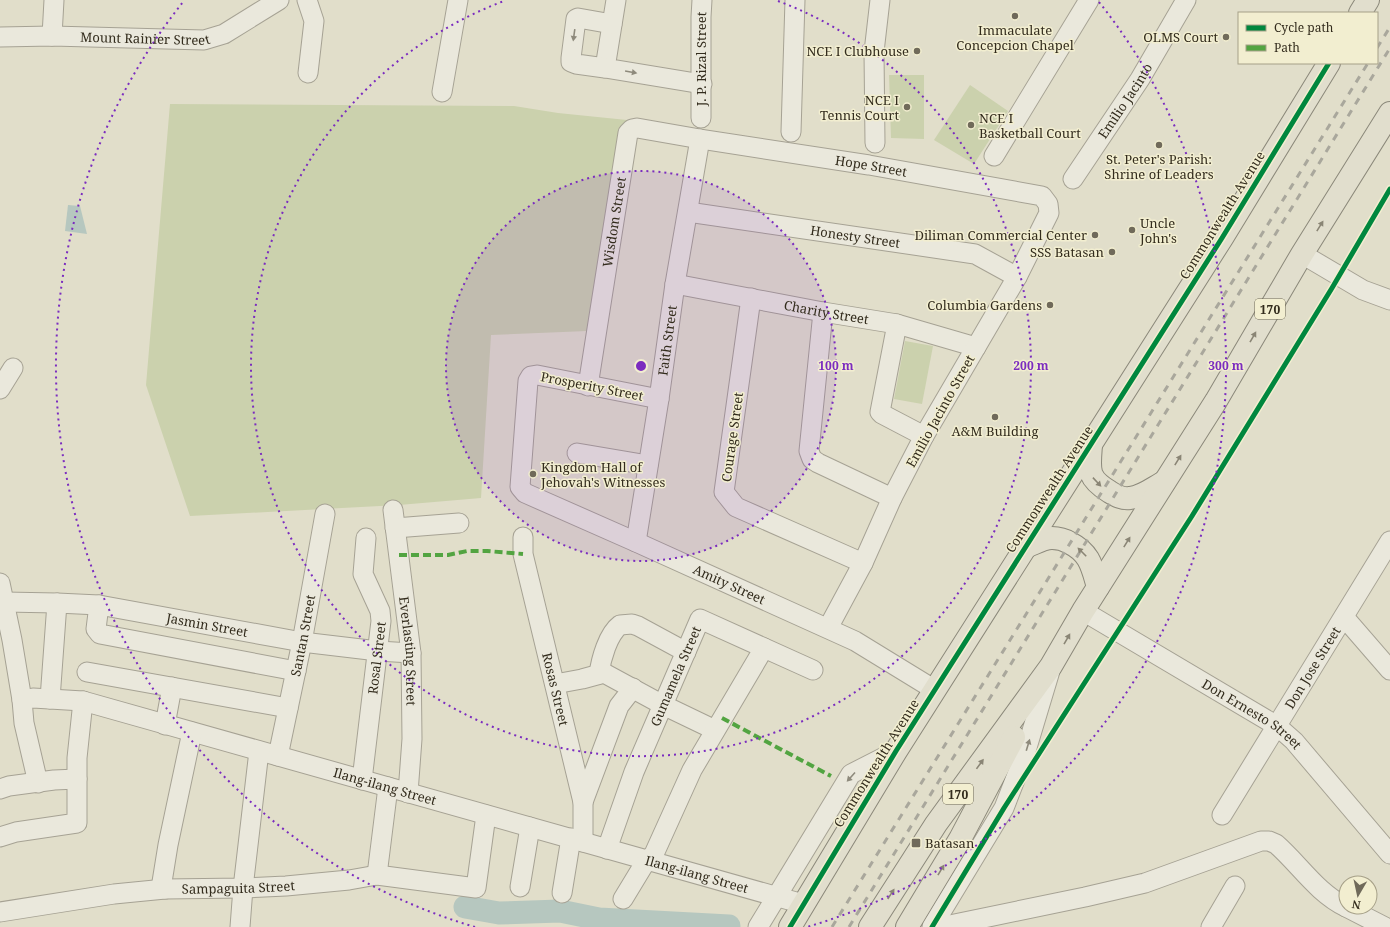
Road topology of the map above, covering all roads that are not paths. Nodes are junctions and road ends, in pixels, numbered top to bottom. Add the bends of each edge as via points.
1 (54, 0) edge
2 (279, 0) edge
3 (307, 0) edge
4 (458, 0) edge
5 (616, 0) edge
6 (702, 0) edge
7 (795, 0) edge
8 (880, 0) edge
9 (1089, 0) edge
10 (1186, 0) edge
11 (1368, 0) edge
12 (1361, 12) edge
13 (612, 24) junction
14 (52, 36) junction
15 (0, 37) edge
16 (1328, 64) edge
17 (605, 68) junction
18 (308, 72) dead end
19 (702, 84) junction
20 (442, 92) dead end
21 (1390, 113) edge
22 (701, 118) dead end
23 (791, 132) dead end
24 (700, 139) junction
25 (875, 143) dead end
26 (994, 156) dead end
27 (1073, 179) dead end
28 (1042, 196) joint
29 (688, 212) junction
30 (1302, 254) junction
31 (1017, 277) junction
32 (675, 284) junction
33 (751, 298) junction
34 (1390, 300) edge
35 (823, 312) junction
36 (897, 324) junction
37 (976, 347) junction
38 (13, 368) dead end
39 (588, 386) junction
40 (0, 389) edge
41 (659, 400) junction
42 (924, 436) junction
43 (1091, 445) junction
44 (577, 453) dead end
45 (648, 465) junction
46 (1165, 481) junction
47 (520, 487) joint
48 (892, 498) junction
49 (393, 510) dead end
50 (325, 514) dead end
51 (459, 523) dead end
52 (395, 528) junction
53 (523, 537) dead end
54 (366, 538) dead end
55 (1390, 541) edge
56 (636, 542) junction
57 (1025, 547) junction
58 (863, 563) junction
59 (0, 583) edge
60 (1098, 586) junction
61 (4, 602) junction
62 (57, 602) junction
63 (99, 605) junction
64 (1083, 611) junction
65 (1344, 617) junction
66 (828, 628) junction
67 (6, 642) edge
68 (302, 642) junction
69 (764, 648) junction
70 (378, 651) junction
71 (686, 652) junction
72 (411, 653) junction
73 (1051, 666) junction
74 (813, 670) dead end
75 (1390, 670) edge
76 (296, 671) junction
77 (87, 672) dead end
78 (599, 674) junction
79 (555, 684) junction
80 (172, 687) junction
81 (633, 688) junction
82 (935, 690) junction
83 (50, 699) junction
84 (22, 700) junction
85 (83, 701) junction
86 (663, 704) junction
87 (288, 708) junction
88 (165, 725) junction
89 (1277, 726) junction
90 (715, 730) junction
91 (192, 732) junction
92 (259, 751) junction
93 (896, 751) junction
94 (278, 756) junction
95 (76, 779) junction
96 (362, 780) junction
97 (38, 783) junction
98 (388, 788) junction
99 (0, 789) edge
100 (408, 793) junction
101 (583, 802) junction
102 (486, 815) junction
103 (1222, 815) dead end
104 (530, 828) junction
105 (0, 837) edge
106 (577, 840) junction
107 (606, 849) junction
108 (1390, 854) edge
109 (648, 860) junction
110 (376, 875) junction
111 (1235, 886) dead end
112 (520, 887) dead end
113 (243, 888) junction
114 (165, 889) junction
115 (562, 893) dead end
116 (776, 897) junction
117 (623, 899) dead end
118 (1338, 901) edge
119 (803, 904) junction
120 (0, 912) edge
121 (1362, 915) edge
122 (240, 927) edge
123 (758, 927) edge
124 (790, 927) edge
125 (870, 927) edge
126 (906, 927) edge
127 (932, 927) edge
128 (940, 927) edge
129 (1211, 927) edge
130 (1385, 927) edge

1 - 14 street
2 - 14 street, Mount Rainier Street via 224,34 204,40
3 - 18 street via 314,21
4 - 20 street
5 - 13 street
6 - 19 street, J. P. Rizal Street
7 - 23 street
8 - 25 street via 874,52
9 - 26 street
10 - 27 street, Emilio Jacinto via 1140,79
11 - 12 main road
13 - 17 street
13 -> 17 street via 576,19 571,62
14 - 15 street, Mount Rainier Street
16 - 43 main road, Commonwealth Avenue
17 -> 19 street
19 - 22 street, J. P. Rizal Street
30 -> 21 main road, 170
24 - 28 street, Hope Street via 869,165
24 - 29 street, Faith Street
24 - 39 street, Wisdom Street via 637,128 628,133
28 - 31 street, Emilio Jacinto Street via 1048,204 1049,213
29 - 31 street, Honesty Street via 975,254
29 - 32 street, Faith Street
30 - 34 street via 1363,290
46 -> 30 main road, 170 via 1216,401
31 - 37 street, Emilio Jacinto Street
32 - 33 street, Charity Street
32 - 41 street, Faith Street
33 - 35 street, Charity Street
33 - 58 street, Courage Street via 724,492 736,507
35 - 36 street, Charity Street
35 - 48 street via 809,451 812,459 818,463
36 - 37 street, Charity Street
36 - 42 street via 880,412
37 - 42 street, Emilio Jacinto Street
38 - 40 street
39 - 41 street, Prosperity Street
39 - 47 street, Prosperity Street via 537,375 531,376 528,381
41 - 45 street, Faith Street
42 - 48 street, Emilio Jacinto Street
43 -> 46 main road via 1090,473 1099,485 1120,498 1138,496
43 - 57 main road, Commonwealth Avenue
44 - 45 street
45 - 56 street, Faith Street
60 -> 46 main road, 170
47 - 56 street, Amity Street via 525,493
48 - 58 street, Emilio Jacinto Street
49 - 52 street, Everlasting Street
50 - 68 street, Santan Street
51 - 52 street
52 - 72 street, Everlasting Street
53 - 79 street, Rosas Street via 523,554
54 - 70 street, Rosal Street via 363,574 380,611
55 - 65 street, Don Jose Street
56 - 66 street, Amity Street
60 -> 57 main road via 1088,558 1069,542 1061,538 1052,538
57 - 82 main road, Commonwealth Avenue
58 - 66 street, Emilio Jacinto Street
59 - 61 street
60 - 64 main road, 170
61 - 62 street, Jasmin Street
61 - 67 street
62 - 63 street, Jasmin Street
62 - 83 street
63 - 68 street, Jasmin Street
63 - 76 street via 96,629 100,634
73 -> 64 main road, 170
64 - 89 street, Don Ernesto Street
65 - 75 street
65 - 89 street, Don Jose Street
66 - 82 street, Amity Street via 855,641
67 - 84 street
68 - 70 street, Jasmin Street
68 - 76 street, Santan Street
69 - 71 street, Gumamela Street via 700,619
69 - 74 street, Gumamela Street
69 - 90 street
70 - 72 street, Jasmin Street
70 - 96 street, Rosal Street
71 - 78 street via 638,626 620,625 612,634
71 - 86 street, Gumamela Street
72 - 100 street, Everlasting Street via 412,739
125 -> 73 main road, 170 via 936,824
126 -> 73 main road via 960,839
127 -> 73 street, 170 via 1004,808 1025,754
76 - 87 street, Santan Street
77 - 80 street
78 - 79 street
78 - 81 street via 604,672
79 - 101 street, Rosas Street
80 - 87 street
80 - 88 street
81 - 86 street
81 - 101 street via 619,706
82 - 93 main road, Commonwealth Avenue
83 - 84 street, Ilang-ilang Street
83 - 85 street, Ilang-ilang Street
84 - 97 street via 24,723
85 - 88 street, Ilang-ilang Street
85 - 95 street
86 - 90 street
86 - 107 street, Gumamela Street via 634,772
87 - 94 street, Santan Street
88 - 91 street, Ilang-ilang Street
89 - 103 street, Don Jose Street
89 - 108 street, Don Ernesto Street via 1294,741
90 - 109 street via 692,770 654,854
91 - 92 street, Ilang-ilang Street
91 - 114 street via 168,846 162,882
92 - 94 street, Ilang-ilang Street
92 - 113 street
93 -> 116 street, Commonwealth Avenue via 851,774
93 - 119 main road, Commonwealth Avenue
94 - 96 street, Ilang-ilang Street
95 - 97 street
95 - 105 street via 77,823 16,832
96 - 98 street, Ilang-ilang Street
97 - 99 street
98 - 100 street, Ilang-ilang Street
98 - 110 street
100 - 102 street, Ilang-ilang Street
101 - 106 street, Rosas Street
102 - 104 street, Ilang-ilang Street
102 - 110 street, Sampaguita Street via 476,888
104 - 106 street, Ilang-ilang Street
104 - 112 street
106 - 107 street, Ilang-ilang Street
106 - 115 street, Rosas Street
107 - 109 street, Ilang-ilang Street
109 - 116 street, Ilang-ilang Street
109 - 117 street
110 - 113 street, Sampaguita Street via 349,880
111 - 129 street
113 - 114 street, Sampaguita Street
113 - 122 street
114 - 120 street, Sampaguita Street via 114,894
116 - 119 street, Ilang-ilang Street
116 - 123 street, Commonwealth Avenue
118 - 128 street via 1322,890 1276,844 1261,841 1145,883
119 - 124 main road, Commonwealth Avenue
121 - 130 street

